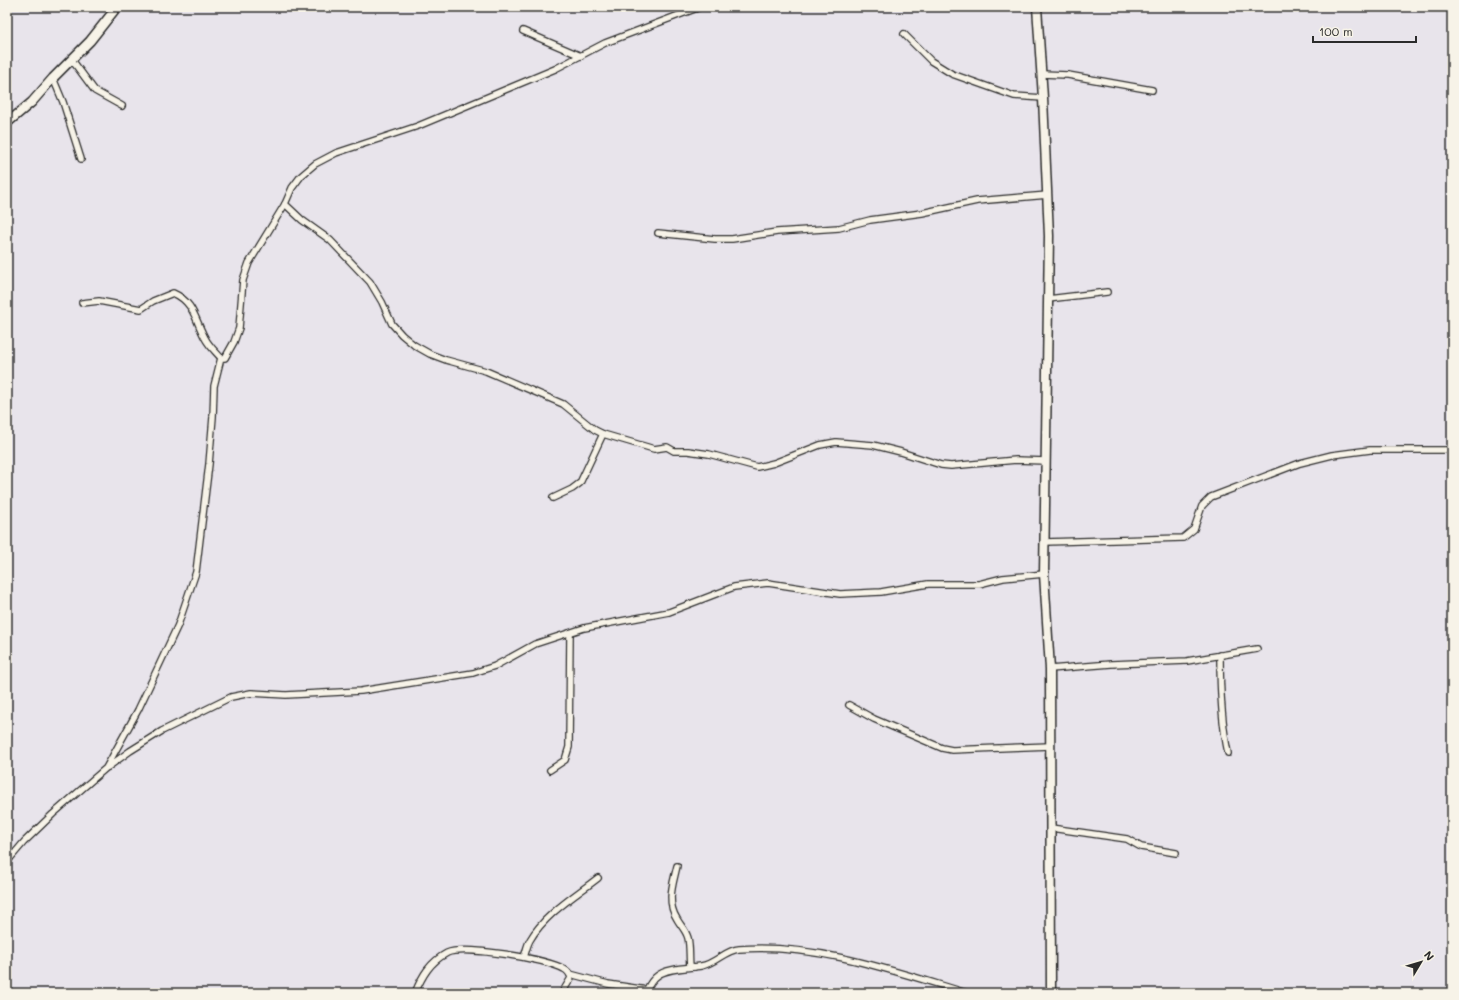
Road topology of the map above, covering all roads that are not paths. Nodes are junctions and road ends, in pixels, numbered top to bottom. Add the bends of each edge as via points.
1 (117, 7) edge
2 (700, 7) edge
3 (1037, 7) edge
4 (524, 31) dead end
5 (904, 34) dead end
6 (581, 56) junction
7 (72, 60) junction
8 (1041, 74) junction
9 (53, 78) junction
10 (1152, 90) dead end
11 (1043, 98) junction
12 (122, 106) dead end
13 (7, 123) edge
14 (81, 159) dead end
15 (1048, 196) junction
16 (285, 204) junction
17 (658, 233) dead end
18 (1107, 292) dead end
19 (1048, 299) junction
20 (82, 303) dead end
21 (221, 358) junction
22 (603, 434) junction
23 (1452, 450) edge
24 (1046, 461) junction
25 (553, 498) dead end
26 (1045, 542) junction
27 (1044, 574) junction
28 (570, 633) junction
29 (1257, 649) dead end
30 (1220, 655) junction
31 (1050, 669) junction
32 (849, 705) dead end
33 (1050, 746) junction
34 (130, 751) junction
35 (114, 752) junction
36 (1228, 753) dead end
37 (106, 768) junction
38 (550, 770) dead end
39 (1051, 828) junction
40 (1176, 853) dead end
41 (7, 862) edge
42 (677, 866) dead end
43 (598, 878) dead end
44 (524, 957) junction
45 (694, 967) junction
46 (570, 974) junction
47 (646, 991) edge
48 (415, 993) edge
49 (562, 993) edge
50 (967, 993) edge
51 (1051, 993) edge

1 - 7 main road
2 - 6 street via 605,43
3 - 8 main road
4 - 6 street
5 - 11 street via 931,61 952,74 1014,96
6 - 16 street via 418,126 336,153 315,164 301,176
7 - 9 main road
7 - 12 street via 95,91
8 - 10 street via 1068,75
8 - 11 main road
9 - 13 main road via 32,102
9 - 14 street
11 - 15 main road
15 - 17 street via 977,201 839,228 784,231 732,239
15 - 19 main road
16 - 21 street via 249,263 243,280 239,328 225,358
16 - 22 street via 330,240 370,282 392,324 414,345 430,354 486,371 563,404
18 - 19 street
19 - 24 main road
20 - 21 street via 99,301 141,309 173,293 182,297 191,308 206,340
21 - 35 street via 214,386 209,464 196,572 178,625 138,710
22 - 24 street via 654,449 667,447 674,451 709,454 756,467 836,442 873,445 951,466 1016,460
22 - 25 street via 580,483
23 - 26 street via 1370,450 1332,455 1300,463 1211,497 1202,506 1194,529 1183,538
24 - 26 main road
26 - 27 main road
27 - 28 street via 1003,578 979,584 928,584 881,592 840,594 768,583 734,587 669,612
27 - 31 main road
28 - 34 street via 535,644 495,666 473,673 361,691 286,695 251,693 231,697 162,731
28 - 38 street via 569,747 565,760
29 - 30 street
30 - 31 street via 1188,661
30 - 36 street via 1220,694
31 - 33 main road
32 - 33 street via 874,719 942,748 952,750
33 - 39 main road
34 - 35 street
34 - 37 street
35 - 37 street
37 - 41 street via 53,814
39 - 40 street via 1127,839 1141,847
39 - 51 main road
42 - 45 street via 670,894 671,901 676,917 688,938 690,966
43 - 44 street via 543,923 530,940
44 - 46 street via 557,966
44 - 48 street via 482,951 448,952 427,970
45 - 47 street via 657,975
45 - 50 street via 710,963 738,949 771,948 822,954 866,964
46 - 47 street
46 - 49 street via 572,978

